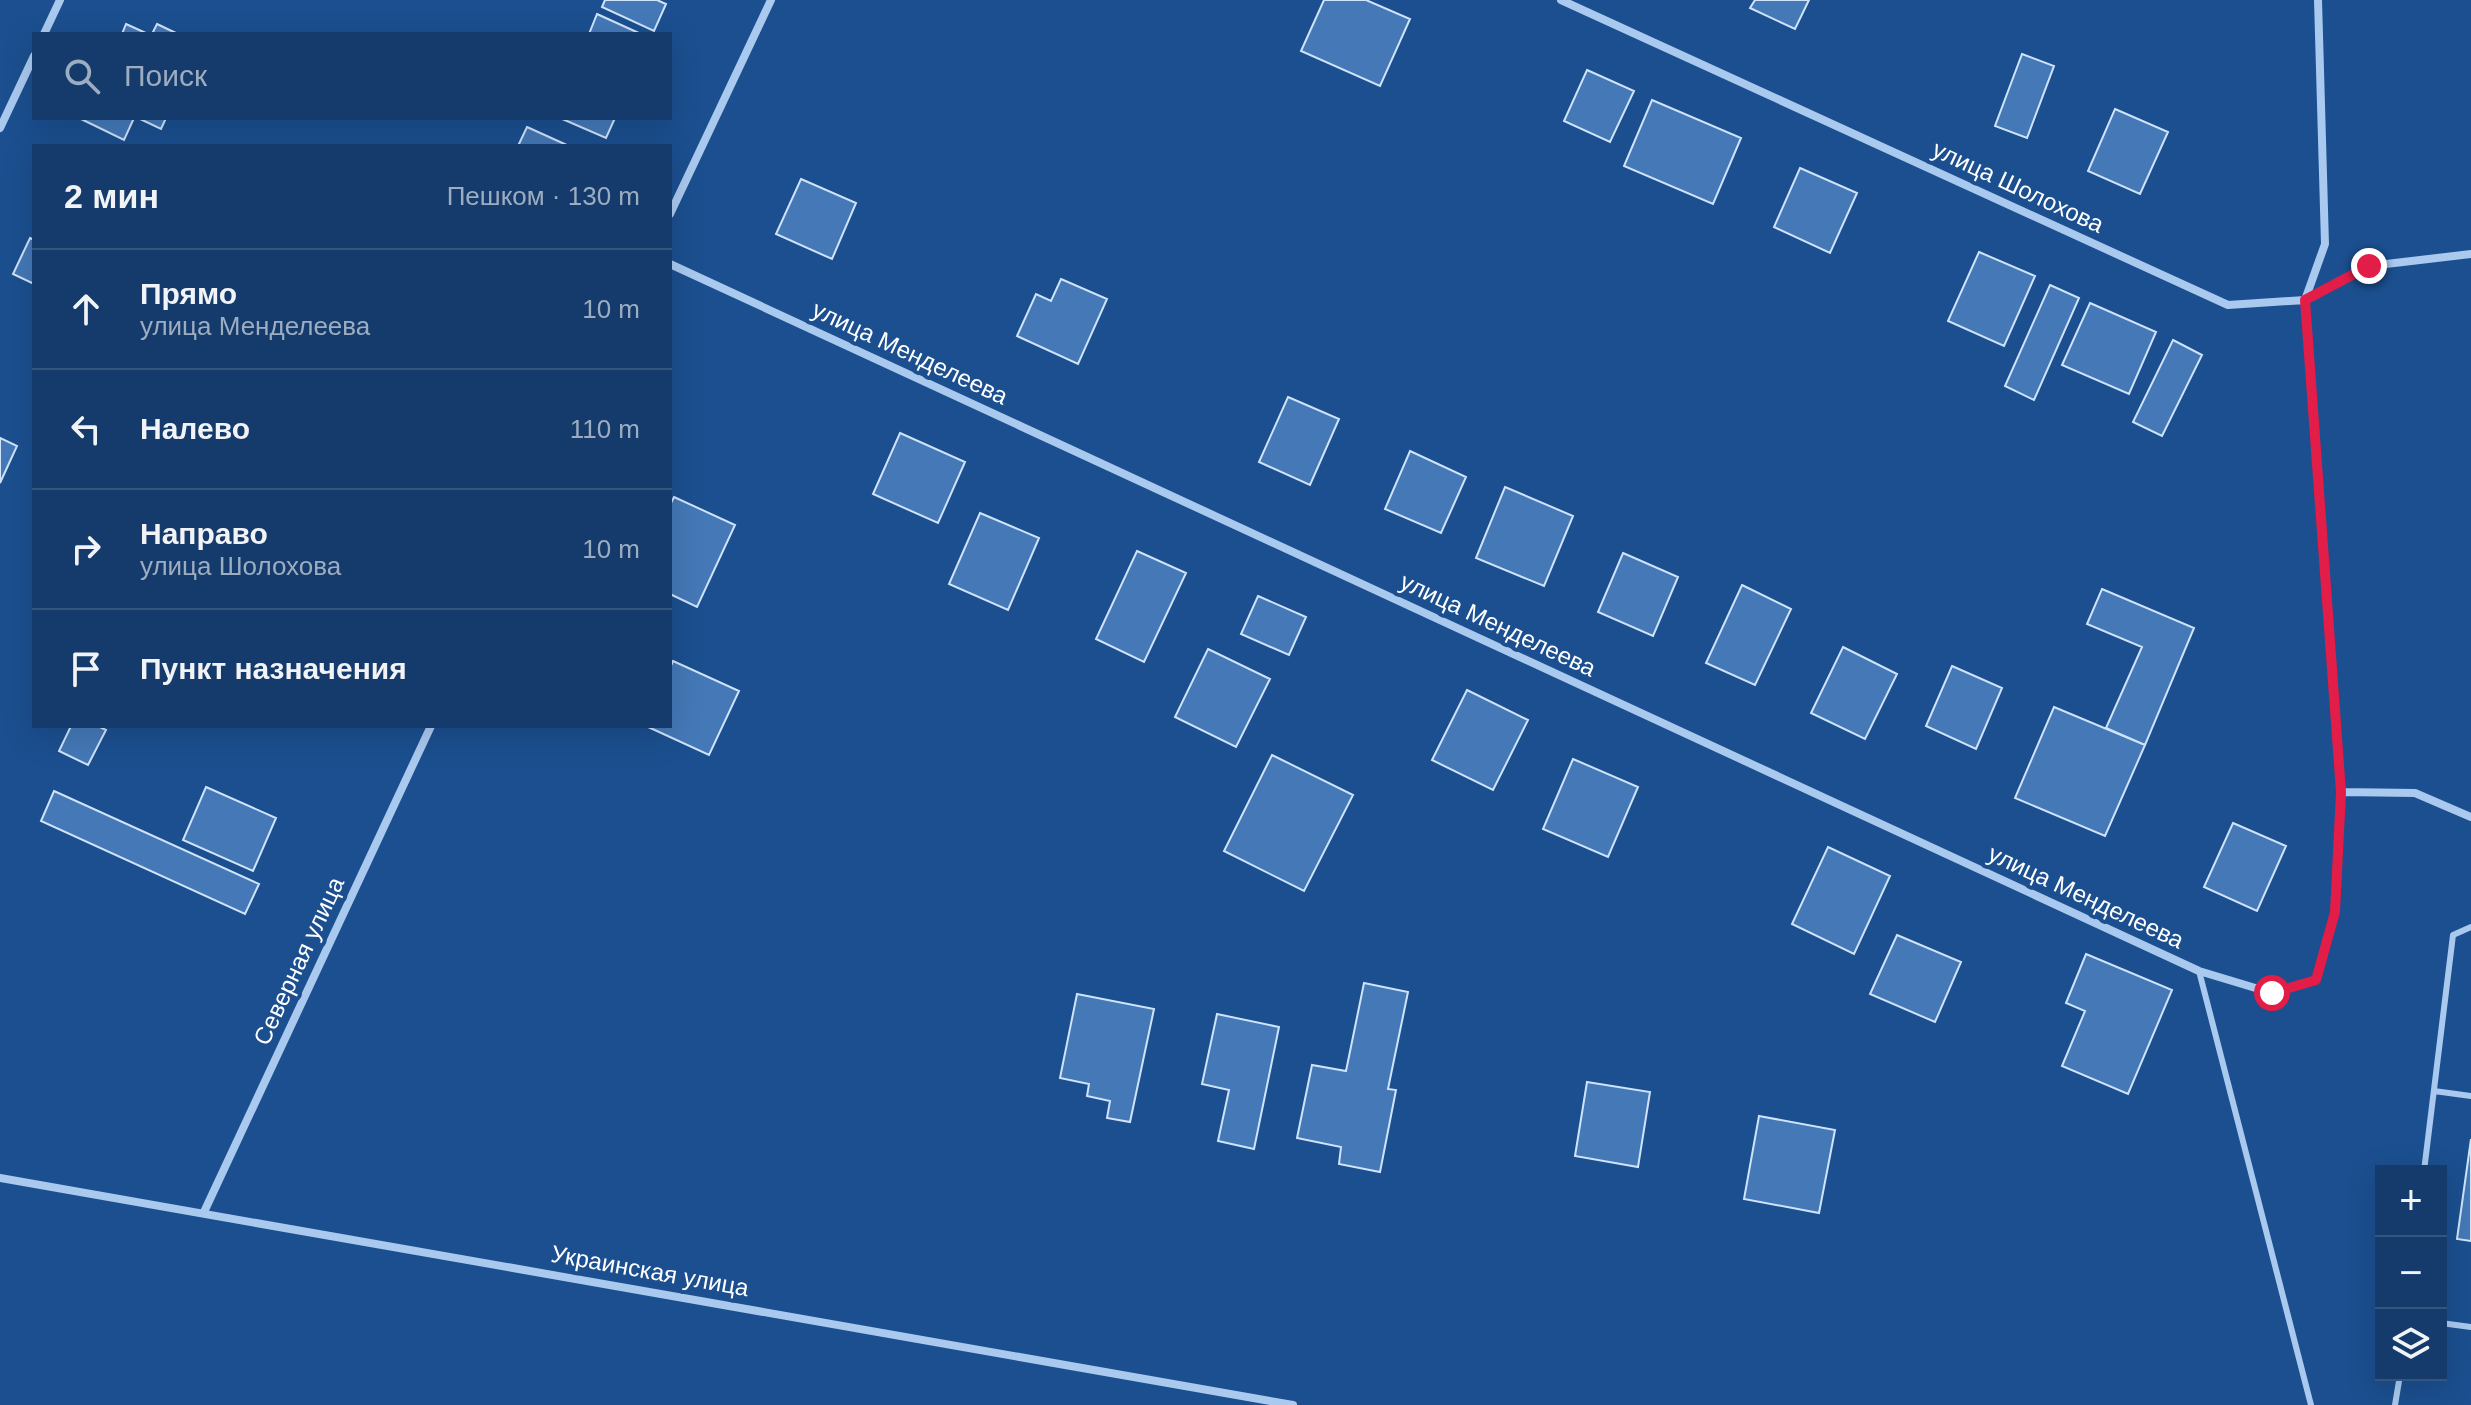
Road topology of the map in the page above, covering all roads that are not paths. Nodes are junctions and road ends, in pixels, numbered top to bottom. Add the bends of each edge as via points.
1 (60, 0) edge
2 (771, 0) edge
3 (1561, 0) edge
4 (2318, 0) edge
5 (45, 32) edge
6 (32, 60) edge
7 (0, 128) edge
8 (672, 210) edge
9 (2471, 254) edge
10 (672, 265) edge
11 (2305, 300) junction
12 (430, 728) edge
13 (2341, 792) junction
14 (2471, 817) edge
15 (2471, 927) edge
16 (2199, 971) junction
17 (2434, 1091) junction
18 (2471, 1096) edge
19 (2425, 1165) edge
20 (0, 1178) edge
21 (204, 1212) junction
22 (2447, 1324) edge
23 (2471, 1327) edge
24 (2399, 1381) edge
25 (1293, 1405) edge
26 (2311, 1405) edge
27 (2395, 1405) edge

1 - 5 street
2 - 8 street
3 - 11 street, улица Шолохова via 2228,305
4 - 11 street via 2325,244
6 - 7 street
9 - 11 street, улица Шолохова via 2369,266
10 - 16 street, улица Менделеева
11 - 13 street
12 - 21 street, Северная улица
13 - 14 street via 2415,793
13 - 16 street, улица Менделеева via 2335,912 2316,980 2272,993
15 - 17 lane via 2453,935
16 - 26 lane
17 - 18 lane
17 - 19 lane
20 - 21 street, Украинская улица
21 - 25 street, Украинская улица
22 - 23 lane
24 - 27 lane

